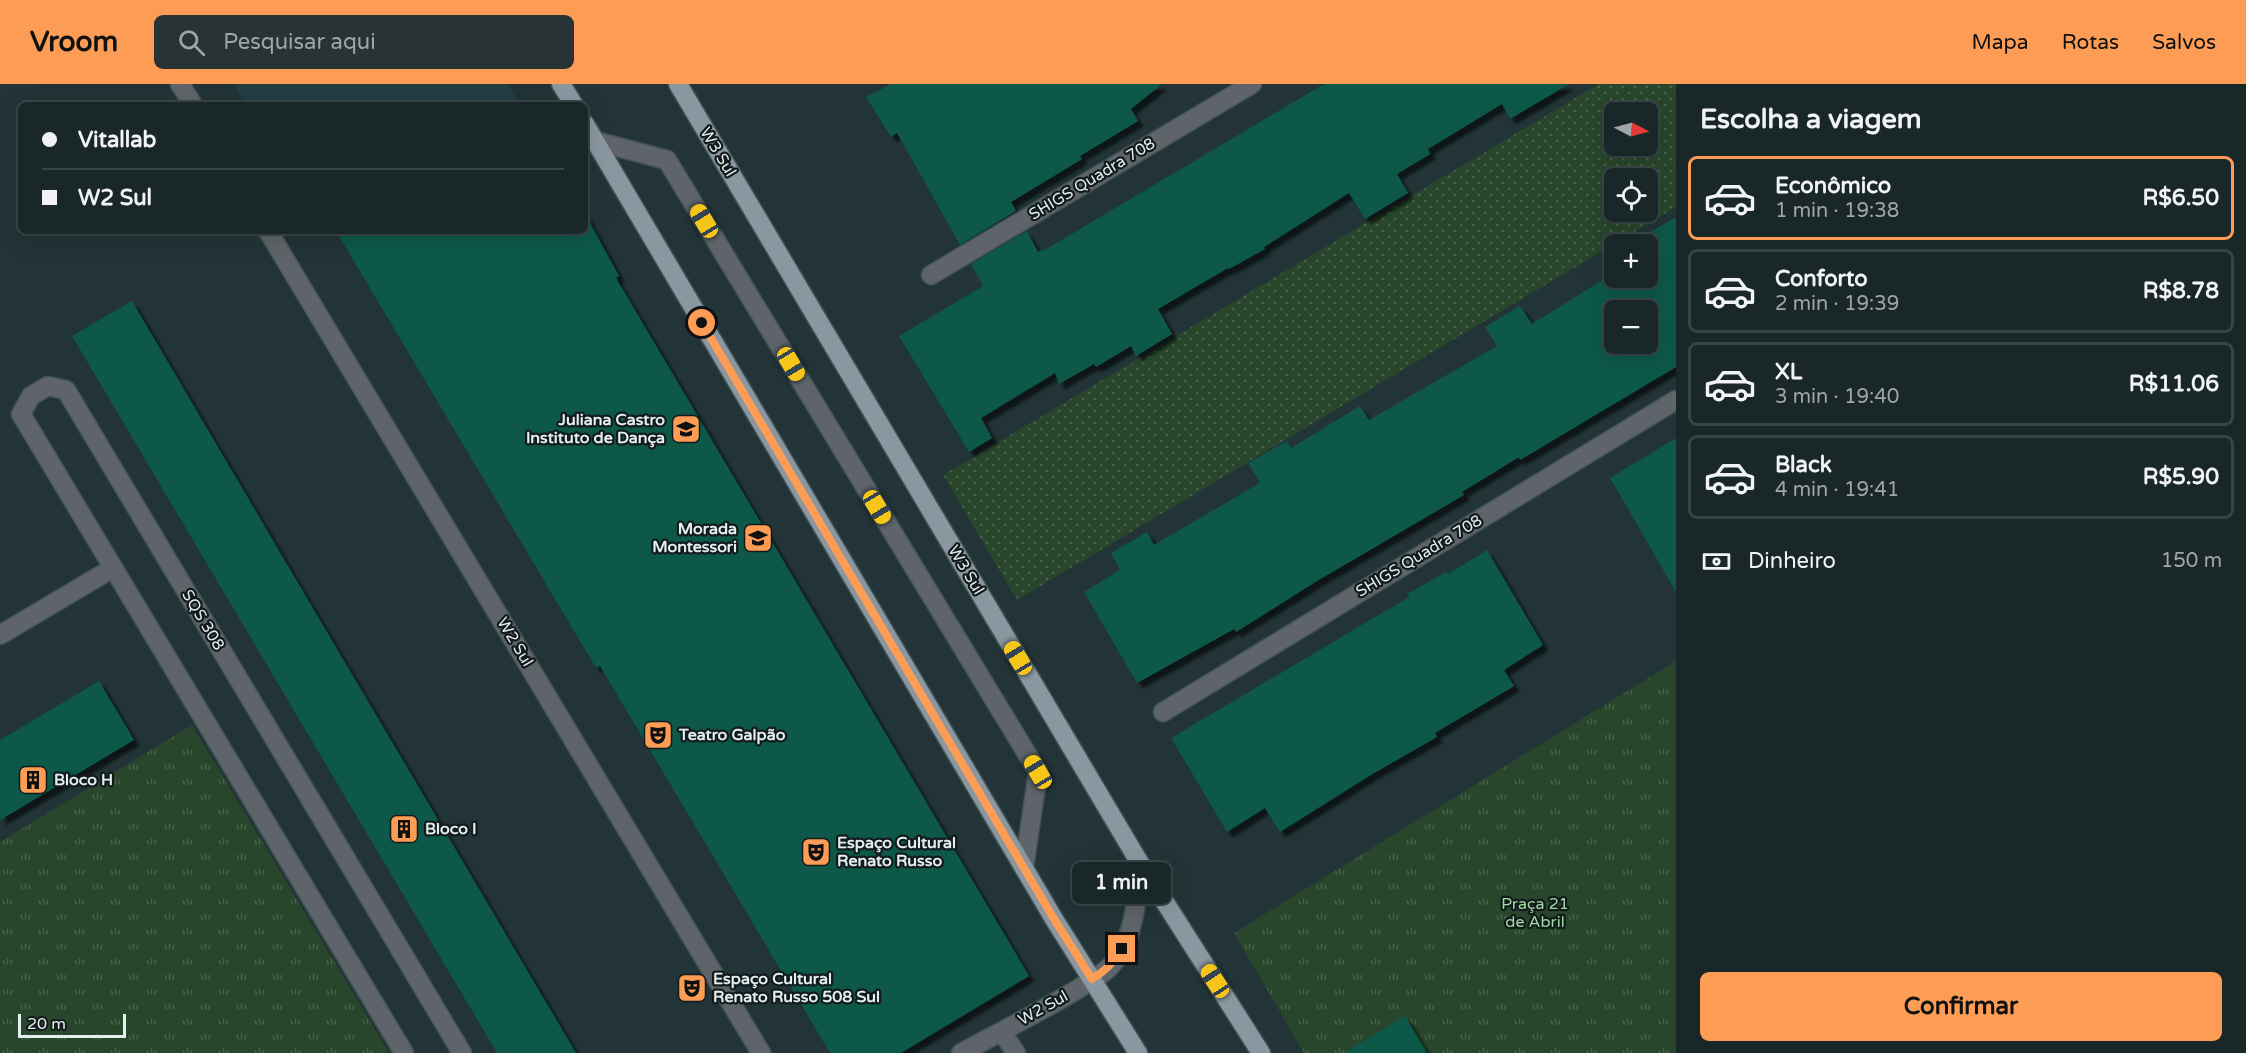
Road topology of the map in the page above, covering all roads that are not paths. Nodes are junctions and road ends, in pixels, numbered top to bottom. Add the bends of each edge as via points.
1 (180, 84) edge
2 (561, 84) edge
3 (678, 84) edge
4 (1252, 84) edge
5 (191, 102) edge
6 (572, 102) edge
7 (588, 129) edge
8 (595, 141) junction
9 (270, 234) edge
10 (931, 275) dead end
11 (1676, 400) edge
12 (113, 567) junction
13 (0, 635) edge
14 (1162, 712) dead end
15 (1138, 860) junction
16 (1024, 868) junction
17 (1092, 979) junction
18 (1002, 1032) junction
19 (404, 1053) edge
20 (462, 1053) edge
21 (761, 1053) edge
22 (961, 1053) edge
23 (1016, 1053) edge
24 (1138, 1053) edge
25 (1261, 1053) edge

1 - 5 street
2 - 6 main road
3 - 15 main road, W3 Sul
4 - 10 street, SHIGS Quadra 708
7 - 8 main road
8 - 16 main road
8 - 16 street via 667,160 1038,772
9 - 21 street, W2 Sul
11 - 14 street, SHIGS Quadra 708
12 - 13 street
12 - 19 street, SQS 308
12 - 20 street, SQS 308 via 21,414 31,396 48,386 66,390
15 - 17 street, W2 Sul via 1137,897 1125,941 1114,962
15 - 25 main road, W3 Sul
16 - 17 main road
17 - 18 street, W2 Sul
17 - 24 main road
18 - 22 street, W2 Sul
18 - 23 street, W2 Sul

